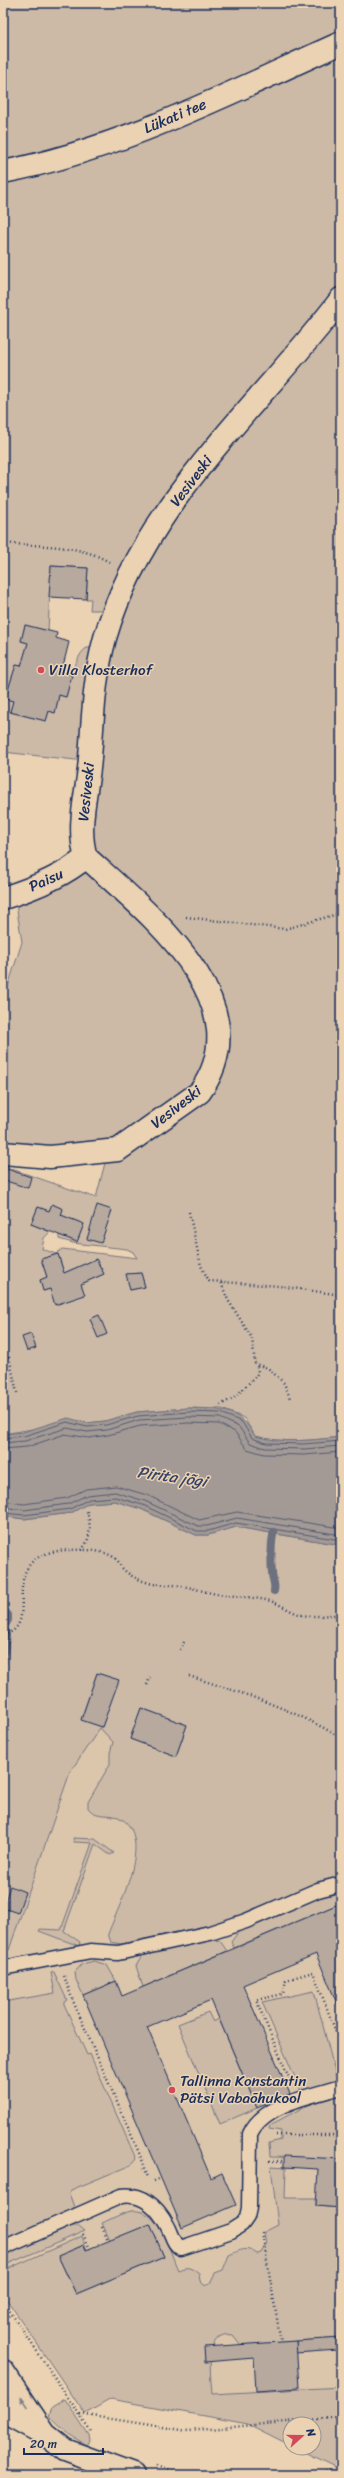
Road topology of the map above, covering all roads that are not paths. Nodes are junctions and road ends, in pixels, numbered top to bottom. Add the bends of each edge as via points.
1 (341, 43) edge
2 (3, 172) edge
3 (341, 299) edge
4 (86, 857) junction
5 (3, 898) edge
6 (3, 1153) edge
7 (341, 1884) edge
8 (3, 1968) edge
9 (341, 2087) edge
10 (3, 2248) edge
11 (3, 2371) edge
12 (3, 2408) edge
13 (45, 2434) junction
14 (134, 2475) edge

1 - 2 street, Lükati tee via 119,139 67,157
3 - 4 street, Vesiveski via 187,484 129,574 105,638 96,674 88,783 81,836
4 - 5 street, Paisu via 60,875
4 - 6 street, Vesiveski via 167,932 206,988 220,1032 216,1063 200,1092 118,1150 50,1157
7 - 8 lane via 318,1890 246,1921 210,1933 118,1953 91,1951
9 - 10 lane via 281,2107 254,2125 250,2134 249,2208 242,2224 231,2231 182,2248 175,2243 167,2224 156,2208 138,2196 128,2195
13 -> 11 street
12 - 13 street
13 - 14 street via 65,2450

